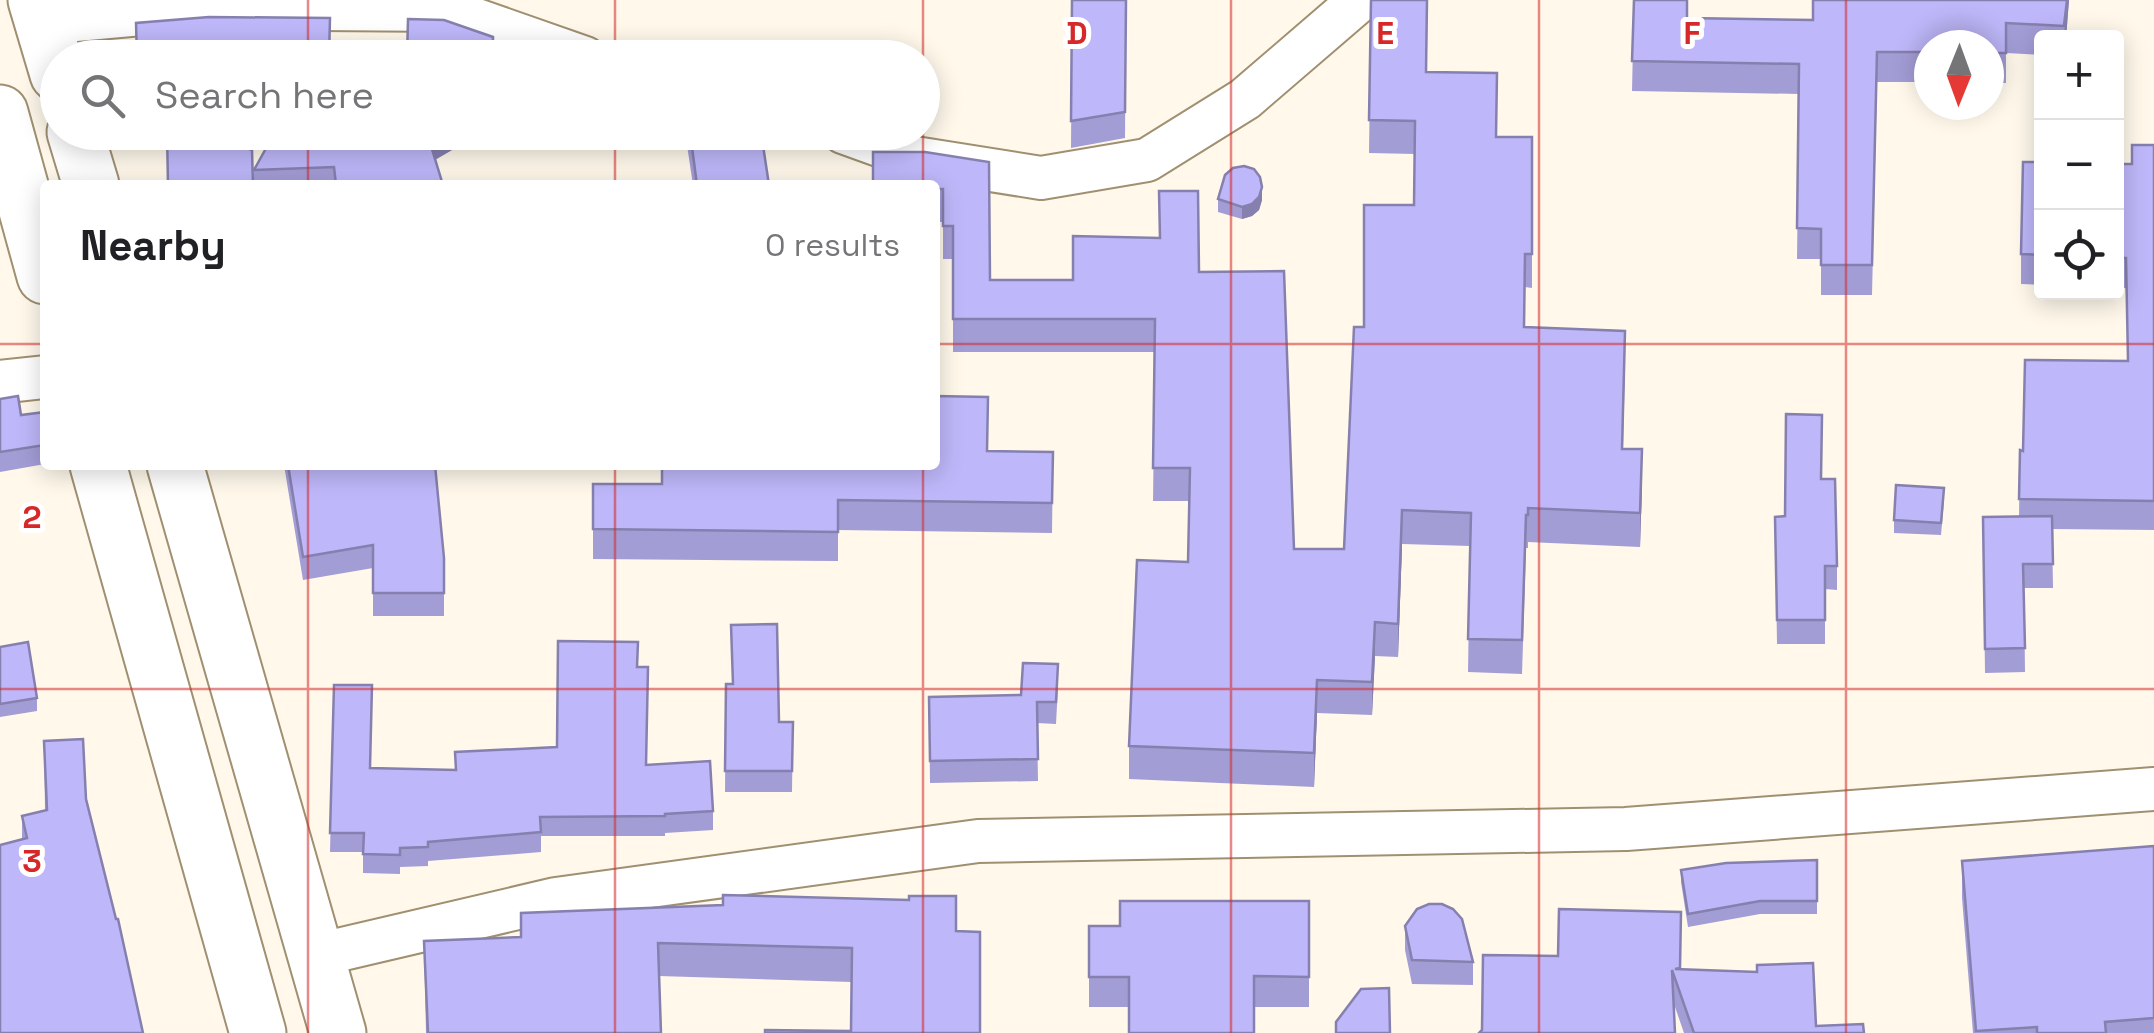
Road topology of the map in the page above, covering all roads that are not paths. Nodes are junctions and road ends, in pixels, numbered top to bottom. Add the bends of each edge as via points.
1 (1360, 0) edge
2 (39, 12) edge
3 (48, 40) edge
4 (534, 40) edge
5 (0, 112) edge
6 (81, 150) edge
7 (892, 150) edge
8 (90, 180) edge
9 (40, 258) edge
10 (40, 378) edge
11 (0, 382) edge
12 (99, 470) edge
13 (177, 470) edge
14 (2154, 789) edge
15 (317, 956) junction
16 (258, 1033) edge
17 (338, 1033) edge

1 - 7 street via 1245,99 1147,160 1041,178
2 - 3 highway
2 - 4 street via 448,10
5 - 9 highway
6 - 8 highway
10 - 11 street
12 - 16 highway
13 - 15 highway
14 - 15 street via 1626,829 978,841 556,898
15 - 17 highway

